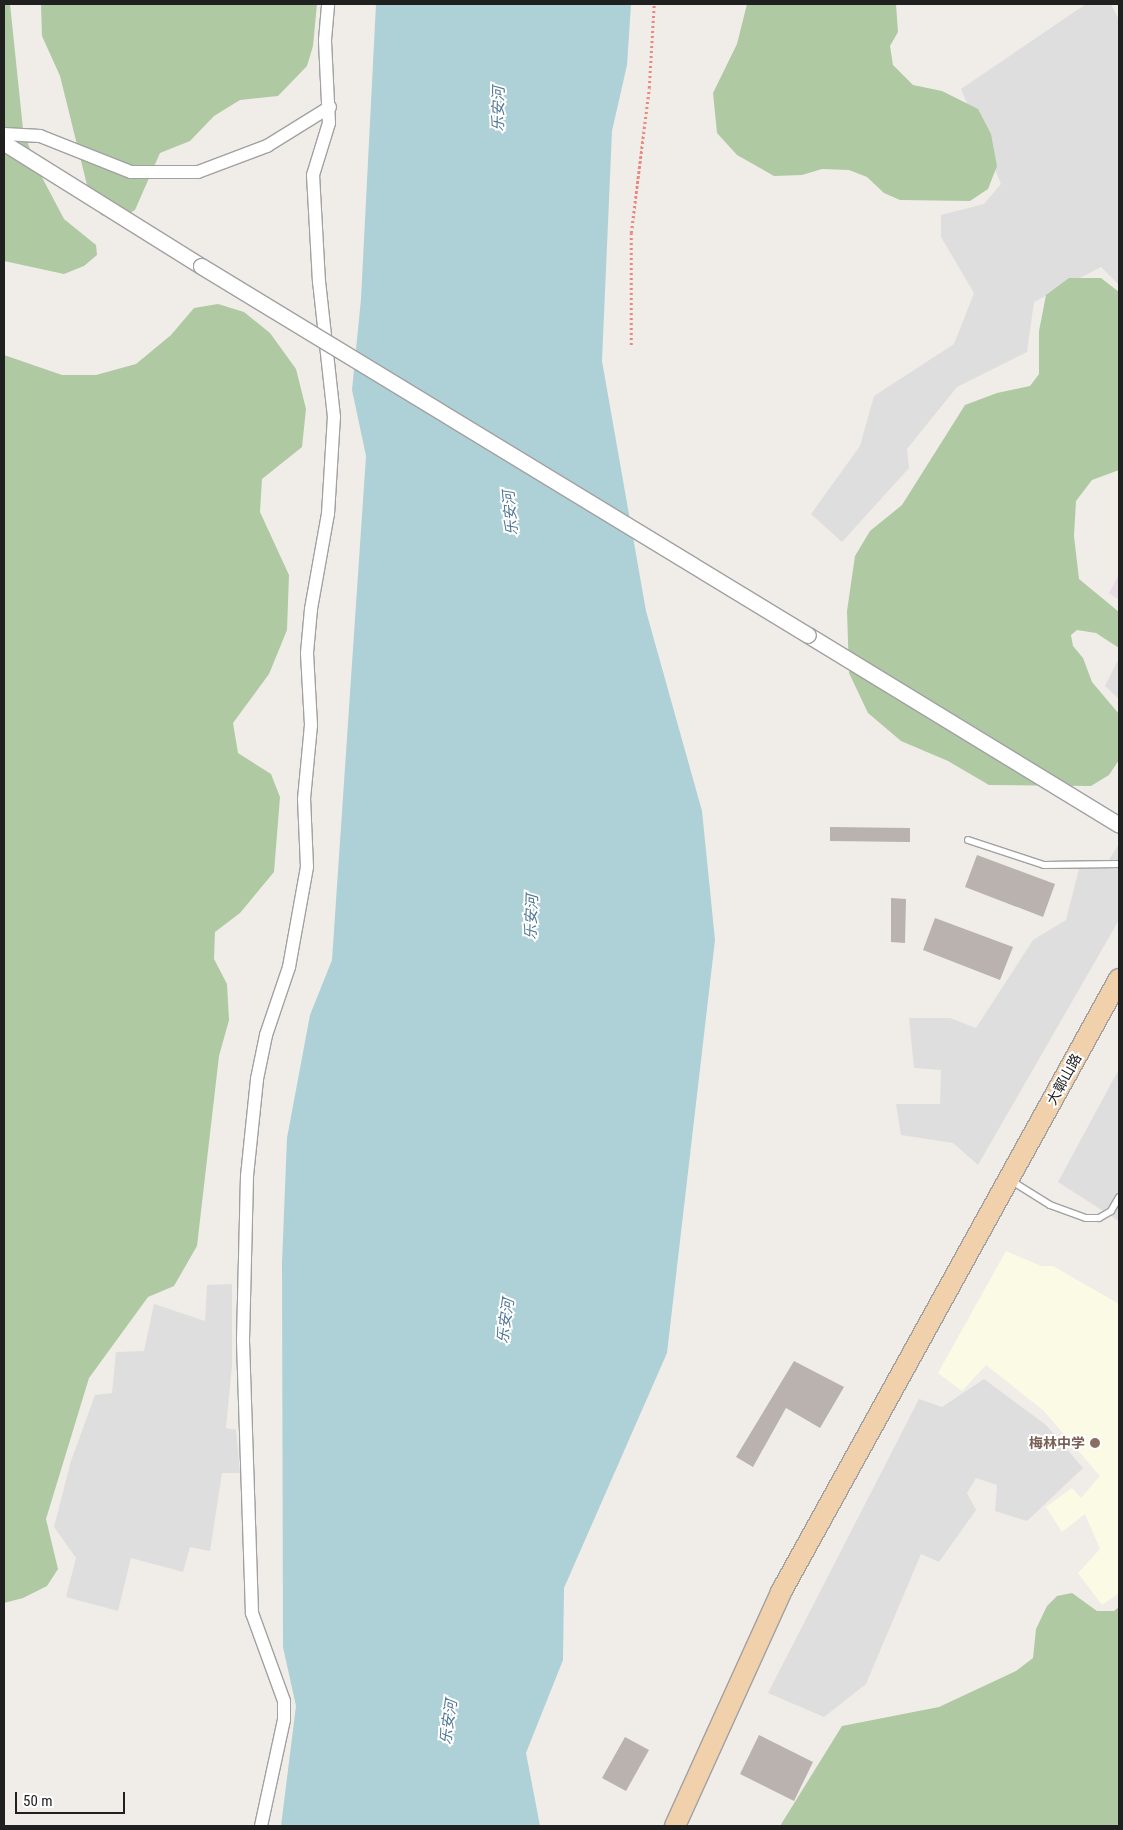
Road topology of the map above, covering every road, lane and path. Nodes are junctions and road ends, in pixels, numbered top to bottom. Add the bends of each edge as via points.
1 (328, 4) edge
2 (654, 4) edge
3 (330, 107) junction
4 (4, 134) edge
5 (4, 143) edge
6 (631, 345) dead end
7 (1119, 825) edge
8 (968, 840) dead end
9 (1119, 864) edge
10 (1119, 979) edge
11 (1009, 1179) junction
12 (1119, 1197) edge
13 (261, 1826) edge
14 (675, 1826) edge

1 - 3 street via 325,40
2 - 6 path via 649,88 631,233
3 - 4 street via 267,146 198,172 131,172 40,136
3 - 13 street via 327,132 313,175 319,282 334,417 328,514 311,609 307,653 311,725 304,799 307,867 289,967 266,1035 257,1079 247,1176 243,1340 252,1613 284,1701 284,1720
5 - 7 street, bridge
8 - 9 lane via 1044,865
10 - 11 main road, 大鄣山路
11 - 12 lane via 1050,1206 1086,1218 1099,1218 1111,1211
11 - 14 main road, 大鄣山路 via 782,1592

